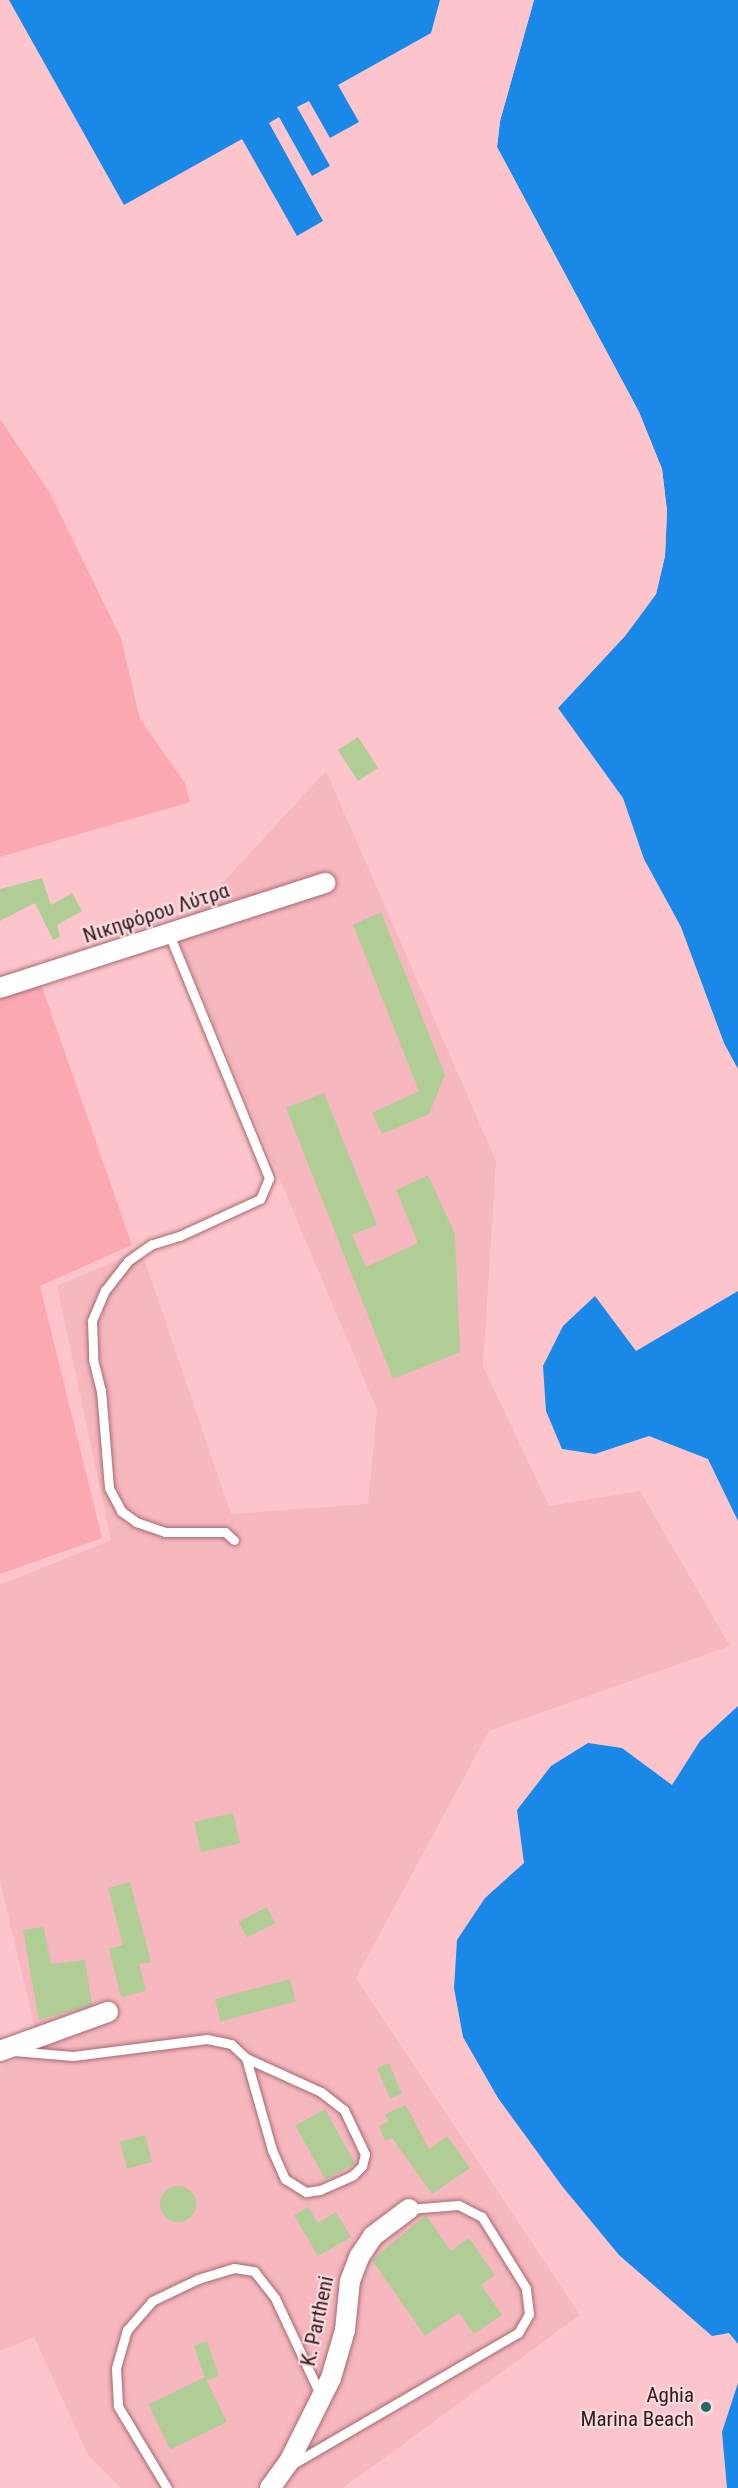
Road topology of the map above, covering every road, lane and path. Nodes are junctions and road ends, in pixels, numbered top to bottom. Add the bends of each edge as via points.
1 (326, 883) dead end
2 (169, 934) junction
3 (0, 988) edge
4 (234, 1540) dead end
5 (108, 2012) dead end
6 (2, 2050) edge
7 (246, 2058) junction
8 (409, 2209) joint
9 (321, 2396) junction
10 (283, 2470) junction
11 (167, 2488) edge
12 (270, 2488) edge

1 - 2 street, Νικηφόρου Λύτρα
2 - 3 street, Νικηφόρου Λύτρα
2 - 4 lane via 269,1178 260,1199 152,1244 128,1261 105,1290 92,1321 93,1359 101,1390 109,1488 121,1511 136,1522 165,1532 225,1532
5 - 6 street
6 - 7 lane via 73,2056 207,2039 231,2044
7 - 7 lane via 272,2150 290,2183 306,2192 353,2175 362,2166 365,2154 344,2110 321,2092
8 - 9 street, K. Partheni via 373,2236 358,2257 350,2281 345,2330
8 - 10 lane via 458,2205 482,2217 526,2288 530,2314 518,2333
9 - 10 street, K. Partheni
9 - 11 lane via 275,2298 254,2271 234,2268 198,2279 152,2301 127,2330 116,2368 118,2406
10 - 12 street, K. Partheni

